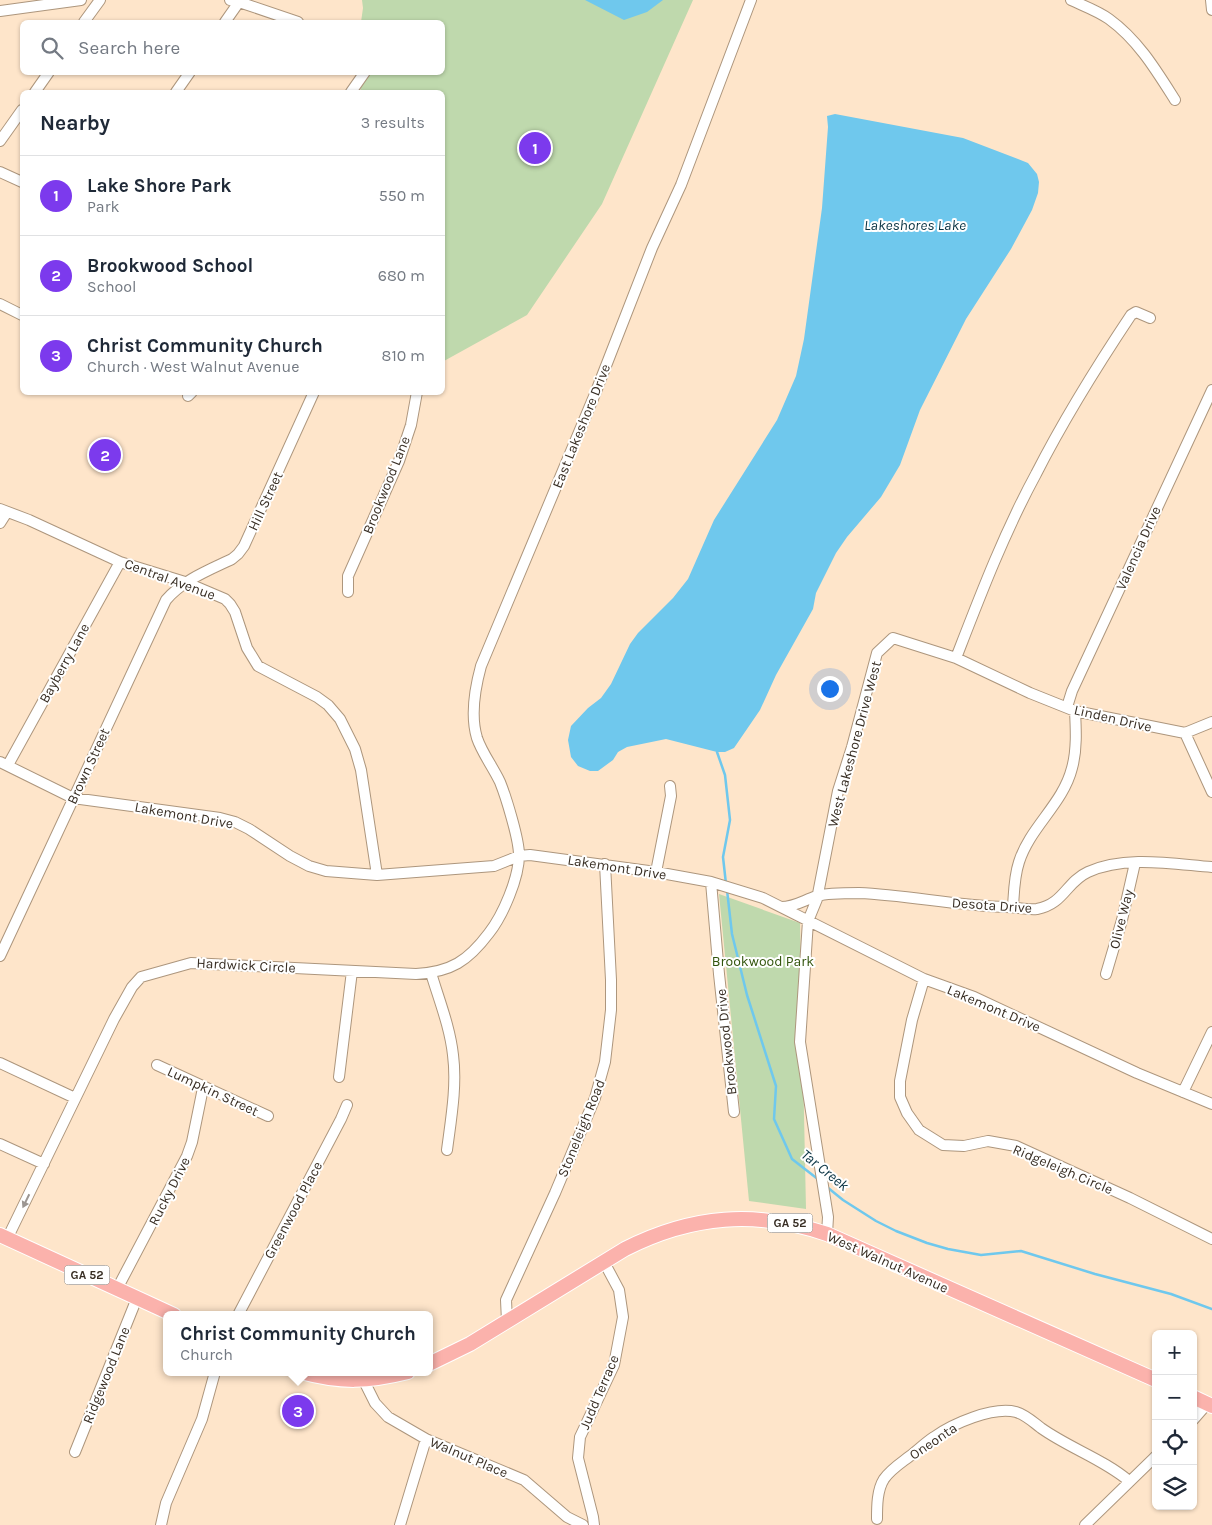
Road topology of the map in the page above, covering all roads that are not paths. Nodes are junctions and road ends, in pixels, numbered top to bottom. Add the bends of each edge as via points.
1 (81, 0) edge
2 (100, 0) edge
3 (752, 0) edge
4 (1071, 0) edge
5 (1211, 0) edge
6 (235, 1) edge
7 (1212, 10) edge
8 (0, 11) edge
9 (85, 20) edge
10 (226, 20) edge
11 (292, 20) edge
12 (47, 75) edge
13 (188, 75) edge
14 (363, 75) edge
15 (36, 90) edge
16 (177, 90) edge
17 (352, 90) edge
18 (1175, 100) dead end
19 (20, 113) edge
20 (0, 142) edge
21 (0, 172) edge
22 (20, 181) edge
23 (0, 304) edge
24 (20, 314) edge
25 (1150, 318) dead end
26 (1212, 390) edge
27 (313, 395) edge
28 (417, 395) edge
29 (3, 510) edge
30 (0, 522) edge
31 (120, 562) junction
32 (185, 582) junction
33 (348, 592) dead end
34 (956, 658) junction
35 (1071, 709) junction
36 (1212, 722) edge
37 (1185, 733) junction
38 (4, 763) edge
39 (670, 786) dead end
40 (1212, 792) edge
41 (73, 798) junction
42 (519, 856) junction
43 (1135, 863) junction
44 (606, 864) junction
45 (1212, 867) edge
46 (656, 872) junction
47 (377, 875) junction
48 (711, 882) junction
49 (817, 896) junction
50 (779, 906) junction
51 (1013, 907) junction
52 (808, 921) junction
53 (0, 956) edge
54 (352, 971) junction
55 (432, 973) junction
56 (1106, 974) dead end
57 (924, 979) junction
58 (1212, 1032) edge
59 (0, 1063) edge
60 (157, 1065) dead end
61 (339, 1077) dead end
62 (203, 1088) junction
63 (1183, 1092) junction
64 (75, 1098) junction
65 (1212, 1104) edge
66 (346, 1105) dead end
67 (734, 1112) dead end
68 (268, 1116) dead end
69 (0, 1144) edge
70 (447, 1150) dead end
71 (44, 1164) junction
72 (827, 1234) junction
73 (4, 1237) edge
74 (1212, 1239) edge
75 (604, 1262) junction
76 (117, 1289) junction
77 (137, 1298) junction
78 (165, 1311) edge
79 (240, 1311) edge
80 (507, 1321) junction
81 (433, 1362) edge
82 (214, 1376) edge
83 (319, 1376) edge
84 (388, 1376) edge
85 (1152, 1378) edge
86 (364, 1381) junction
87 (1197, 1400) edge
88 (1210, 1405) edge
89 (1197, 1416) edge
90 (426, 1439) junction
91 (75, 1452) dead end
92 (1152, 1460) edge
93 (1129, 1481) junction
94 (877, 1519) dead end
95 (161, 1525) edge
96 (400, 1525) edge
97 (583, 1525) edge
98 (594, 1525) edge
99 (1085, 1525) edge

1 - 8 street
2 - 9 street
3 - 42 street, East Lakeshore Drive via 681,185 652,248 477,682 474,699 477,737 500,782
4 - 18 street via 1108,18 1124,31 1151,62
5 - 7 street
6 - 10 street
6 - 11 street
12 - 15 street
13 - 16 street
14 - 17 street
19 - 20 street
21 - 22 street
23 - 24 street
25 - 34 street via 1136,312 1131,315 1064,420 1008,530
26 - 35 street, Valencia Drive via 1072,691
27 - 32 street, Hill Street via 244,546 232,559
28 - 33 street, Brookwood Lane via 404,447 348,576
29 - 30 street
29 - 31 street, Central Avenue
31 - 32 street, Central Avenue
31 - 38 street, Bayberry Lane
32 - 41 street, Brown Street via 166,600
32 - 47 street, Central Avenue via 230,604 247,648 258,666 317,696 340,719 361,770
34 - 35 street, Linden Drive
34 - 49 street, West Lakeshore Drive West via 893,638 877,653 838,791
35 - 37 street, Linden Drive
35 - 51 street, Valencia Drive via 1076,738 1072,769 1060,797 1019,860
36 - 37 street
37 - 40 street
38 - 41 street, Lakemont Drive
39 - 46 street via 671,796
41 - 47 street, Lakemont Drive via 220,818 250,829 309,866 326,871
41 - 53 street, Brown Street
42 - 44 street, Lakemont Drive
42 - 47 street, Lakemont Drive via 494,866
42 - 55 street, Hardwick Circle via 510,892 494,927 474,952 460,963
43 - 45 street, Desota Drive
43 - 51 street, Desota Drive via 1110,865 1087,872 1057,901 1047,906 1034,910
43 - 56 street, Olive Way
44 - 46 street, Lakemont Drive
44 - 80 street, Stoneleigh Road via 611,1010 605,1062 595,1098 506,1300
46 - 48 street, Lakemont Drive
48 - 50 street, Lakemont Drive
48 - 67 street, Brookwood Drive
49 - 50 street, Desota Drive via 801,904
49 - 51 street, Desota Drive via 858,893
49 - 52 street, West Lakeshore Drive West
50 - 52 street, Lakemont Drive
52 - 57 street, Lakemont Drive
52 - 72 street, West Lakeshore Drive West via 800,1042 828,1218
54 - 55 street, Hardwick Circle
54 - 61 street
54 - 64 street, Hardwick Circle via 191,963 141,978 114,1018
55 - 70 street via 454,1062
57 - 63 street, Lakemont Drive via 974,997
57 - 74 street, Ridgeleigh Circle via 900,1081 900,1097 919,1130 943,1146 988,1141 1016,1146
58 - 63 street
59 - 64 street
60 - 62 street, Lumpkin Street
62 - 68 street, Lumpkin Street
62 - 76 street, Rucky Drive via 187,1156
63 - 65 street, Lakemont Drive
64 - 71 street, Hardwick Circle
66 - 79 street, Greenwood Place
69 - 71 street
71 -> 73 street, Hardwick Circle
72 - 75 main road, West Walnut Avenue / GA 52 via 772,1220 721,1219 667,1230
72 - 85 main road, West Walnut Avenue / GA 52
73 - 76 main road, GA 52
75 - 80 main road, West Walnut Avenue / GA 52
75 - 98 street, Judd Terrace via 619,1290 624,1317 614,1365 580,1437 578,1458
76 - 77 main road, GA 52
77 - 78 main road, GA 52
77 - 91 street, Ridgewood Lane
80 - 81 main road, West Walnut Avenue / GA 52
82 - 95 street via 202,1420 166,1504
83 - 86 main road
84 - 86 main road
86 - 90 street, Walnut Place via 380,1410
87 - 88 main road
88 - 89 street
90 - 96 street
90 - 97 street, Walnut Place via 524,1480 567,1517
92 - 93 street
93 - 94 street, Oneonta via 1028,1417 1003,1411 960,1422 934,1436 894,1468 880,1491
93 - 99 street

